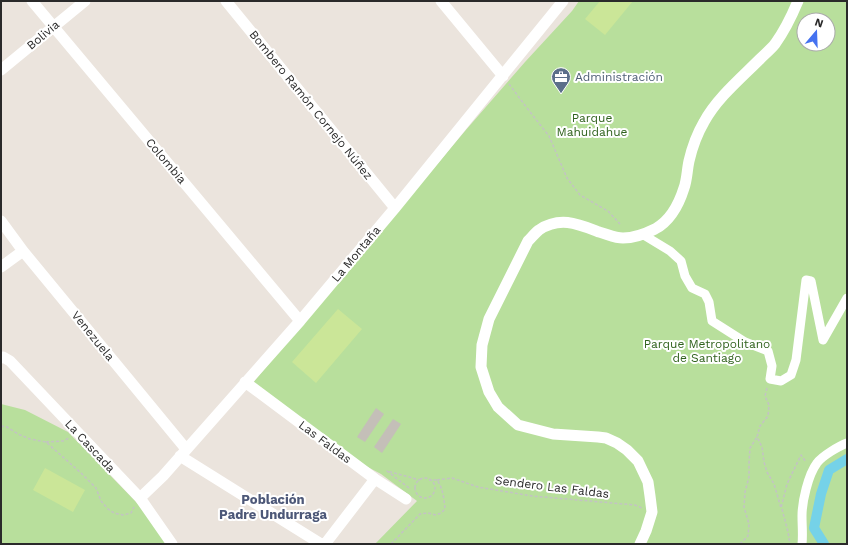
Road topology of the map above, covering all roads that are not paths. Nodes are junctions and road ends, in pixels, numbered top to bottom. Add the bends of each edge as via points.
1 (32, 1) edge
2 (85, 1) edge
3 (226, 1) edge
4 (441, 1) edge
5 (563, 1) edge
6 (798, 1) edge
7 (54, 27) junction
8 (1, 70) edge
9 (503, 76) junction
10 (395, 208) junction
11 (1, 221) edge
12 (642, 234) junction
13 (23, 251) junction
14 (1, 267) edge
15 (847, 298) edge
16 (300, 321) junction
17 (1, 358) edge
18 (245, 382) junction
19 (847, 442) edge
20 (183, 453) junction
21 (375, 479) junction
22 (140, 498) junction
23 (406, 499) dead end
24 (172, 544) edge
25 (321, 544) edge
26 (325, 544) edge
27 (640, 544) edge
28 (802, 544) edge

1 - 7 street, Colombia
2 - 7 street, Bolivia
3 - 10 street, Bombero Ramón Cornejo Núñez
4 - 9 street
5 - 9 street, La Montaña
6 - 12 street via 775,43 722,97 704,120 689,160 684,188 669,218 655,229
7 - 8 street, Bolivia
7 - 16 street, Colombia
9 - 10 street, La Montaña
10 - 16 street, La Montaña
11 - 13 street, Venezuela
12 - 15 street via 681,261 692,288 705,294 712,321 745,342 768,351 772,366 770,379 781,382 791,375 796,360 806,280 811,281 823,340
12 - 27 street via 622,238 570,222 553,224 538,231 528,241 489,319 482,345 481,367 489,392 498,407 518,425 553,434 606,438 627,450 638,461 648,482 652,512
13 - 14 street
13 - 20 street, Venezuela
16 - 18 street, La Montaña
17 - 22 street, La Cascada via 10,361
18 - 20 street, La Montaña
18 - 21 street, Las Faldas
19 - 28 street via 817,463 812,472 802,515
20 - 22 street, La Montaña
20 - 25 street, Venezuela
21 - 23 street, Las Faldas
21 - 26 street
22 - 24 street, La Cascada

